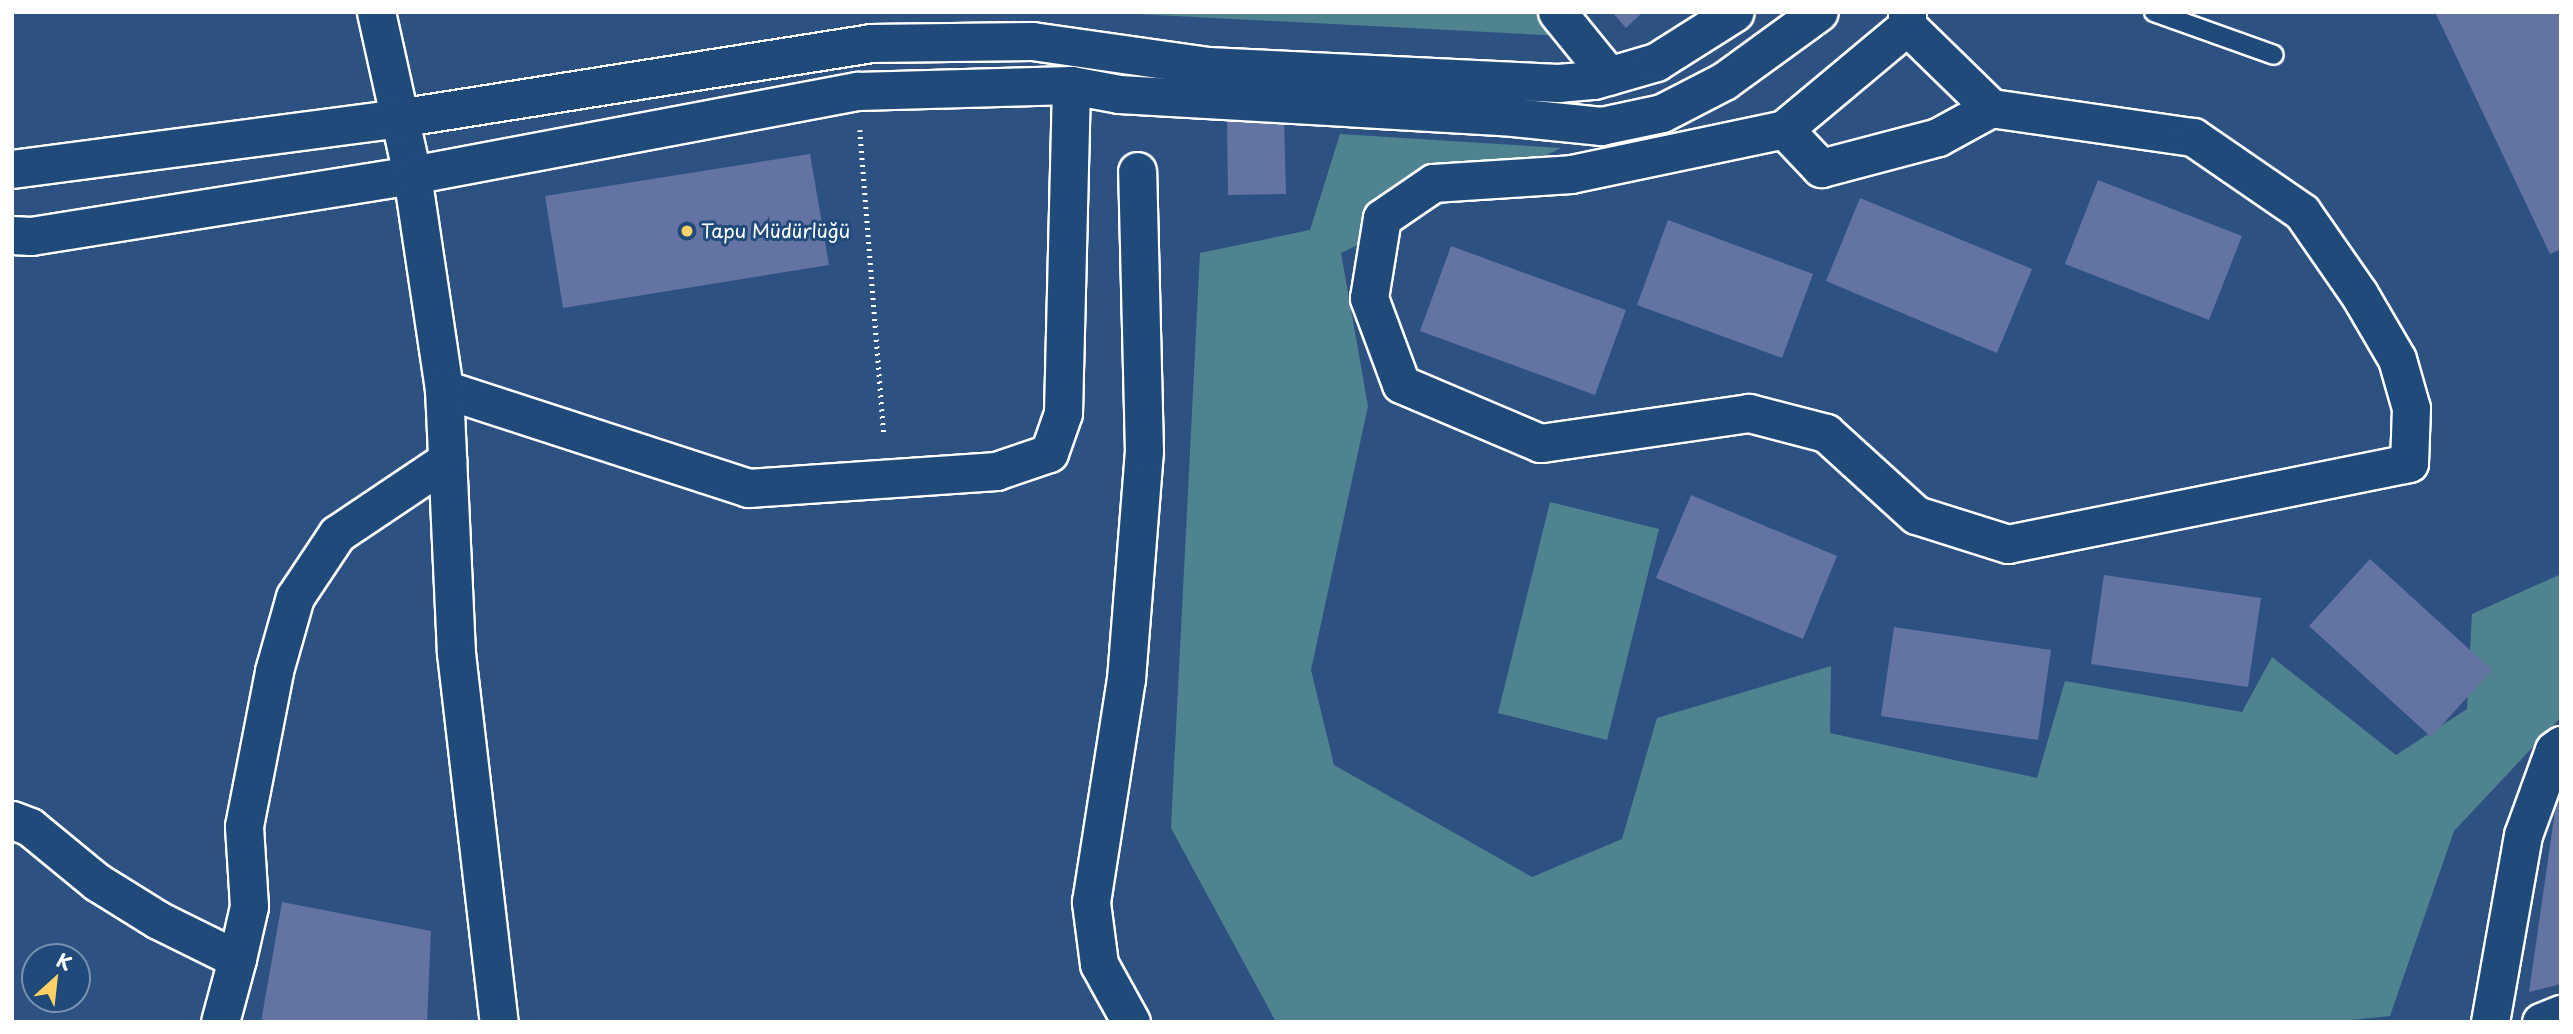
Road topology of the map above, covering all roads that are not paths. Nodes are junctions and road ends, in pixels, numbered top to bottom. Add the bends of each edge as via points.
1 (376, 12) edge
2 (1557, 12) edge
3 (1735, 12) edge
4 (1819, 12) edge
5 (2154, 12) edge
6 (1907, 19) edge
7 (1034, 27) edge
8 (869, 28) edge
9 (2274, 55) dead end
10 (1609, 76) junction
11 (1072, 85) junction
12 (1991, 108) junction
13 (398, 118) junction
14 (1784, 129) junction
15 (12, 169) edge
16 (1137, 171) dead end
17 (412, 175) junction
18 (12, 235) edge
19 (444, 390) junction
20 (447, 460) junction
21 (2561, 745) edge
22 (12, 820) edge
23 (237, 959) junction
24 (2561, 1014) edge
25 (220, 1022) edge
26 (499, 1022) edge
27 (1131, 1022) edge
28 (2490, 1022) edge
29 (2541, 1022) edge

1 - 13 street
2 - 10 street
3 - 10 street via 1656,62
4 - 11 street via 1724,81 1662,113 1601,126 1119,94
5 - 9 lane
6 - 12 street
6 - 14 street
7 - 8 street
7 - 10 street via 1208,66 1558,83
8 - 13 street
11 - 17 street via 857,91
11 - 19 street via 1063,413 1049,453 996,471 748,488
12 - 14 street via 1938,137 1821,168
12 - 14 street via 2193,137 2302,212 2360,294 2397,359 2411,408 2409,463 2008,544 1916,515 1826,433 1749,413 1540,443 1401,384 1369,298 1382,218 1433,183 1571,174
13 - 15 street
13 - 17 street
16 - 27 street via 1144,451 1126,680 1091,902 1099,964
17 - 18 street via 31,236
17 - 19 street
19 - 20 street
20 - 23 street via 337,534 295,597 274,671 244,826 249,905
20 - 26 street via 456,653
21 - 28 street via 2554,750 2523,835
22 - 23 street via 30,827 97,882 158,920 203,938
23 - 25 street
24 - 29 street

